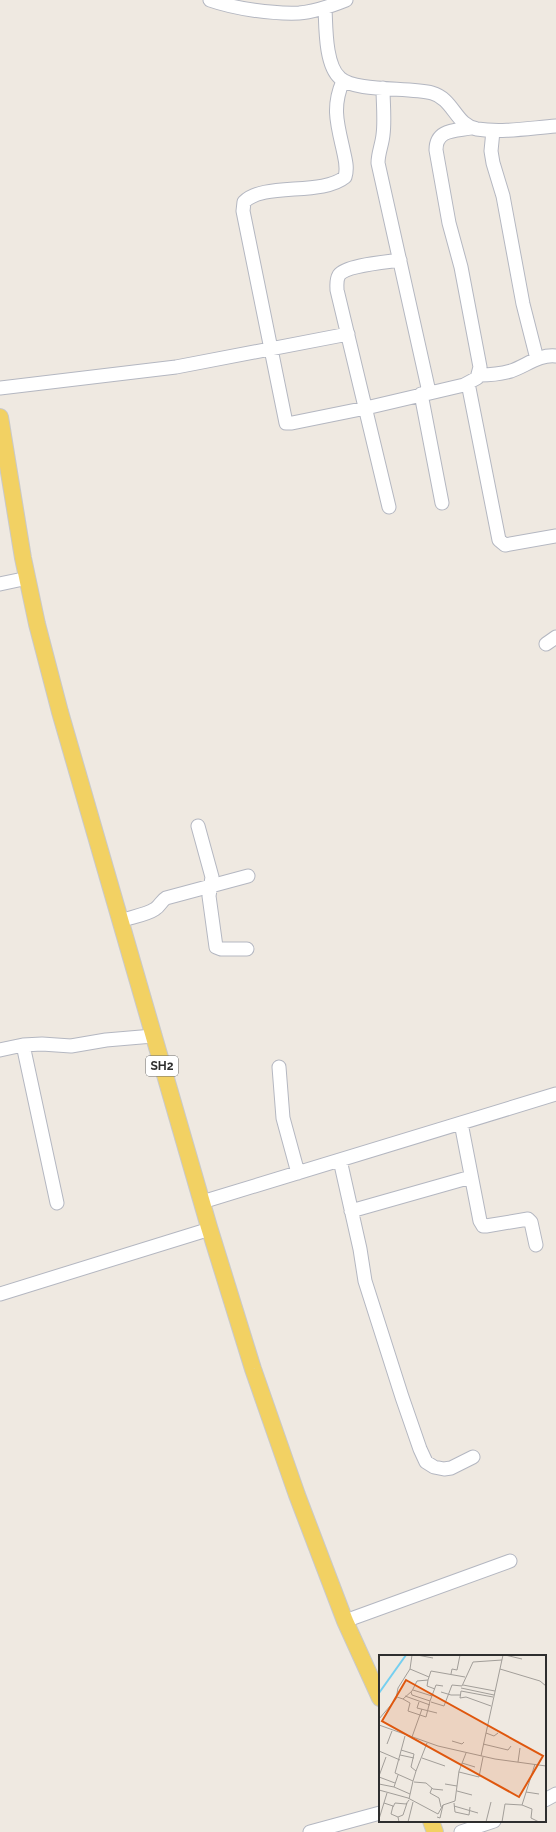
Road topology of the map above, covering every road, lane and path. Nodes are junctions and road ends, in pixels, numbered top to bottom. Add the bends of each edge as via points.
1 (210, 0) edge
2 (346, 0) edge
3 (325, 8) junction
4 (343, 81) junction
5 (383, 88) junction
6 (556, 126) edge
7 (471, 128) junction
8 (494, 131) junction
9 (400, 260) junction
10 (348, 334) junction
11 (270, 350) junction
12 (556, 356) edge
13 (537, 359) junction
14 (480, 375) junction
15 (468, 383) junction
16 (0, 388) edge
17 (425, 393) junction
18 (366, 408) junction
19 (0, 417) edge
20 (442, 503) dead end
21 (389, 507) dead end
22 (556, 536) edge
23 (28, 578) junction
24 (0, 584) edge
25 (198, 826) dead end
26 (248, 876) dead end
27 (211, 885) junction
28 (120, 921) junction
29 (247, 949) dead end
30 (153, 1036) junction
31 (23, 1045) junction
32 (0, 1050) edge
33 (279, 1066) dead end
34 (556, 1094) edge
35 (461, 1123) junction
36 (340, 1160) junction
37 (298, 1173) junction
38 (472, 1177) junction
39 (202, 1202) junction
40 (57, 1203) dead end
41 (351, 1211) junction
42 (210, 1229) junction
43 (536, 1245) dead end
44 (0, 1294) edge
45 (474, 1457) dead end
46 (510, 1561) dead end
47 (345, 1620) junction
48 (379, 1696) edge
49 (556, 1794) edge
50 (546, 1799) edge
51 (379, 1813) edge
52 (431, 1822) edge
53 (491, 1822) edge
54 (310, 1832) edge
55 (435, 1832) edge
56 (461, 1832) edge

1 - 3 street via 274,12 300,13
2 - 3 street
3 - 4 street via 330,60
4 - 5 street
4 - 11 street via 336,101 338,127 347,165 345,177 333,184 260,194 244,202 243,211
5 - 7 street via 422,91 439,96 446,100 457,116
5 - 9 street via 384,126 378,163
6 - 8 street
7 - 8 street
7 - 14 street via 442,134 436,142 436,150
8 - 13 street via 491,151 493,163 503,196 523,304
9 - 10 street via 351,268 340,273 337,290
9 - 17 street
10 - 11 street
10 - 18 street
11 - 16 street via 176,367
11 - 18 street via 286,423
12 - 13 street
13 - 14 street via 512,371 497,375
14 - 15 street
15 - 17 street
15 - 22 street via 499,540 505,545
17 - 18 street
17 - 20 street
18 - 21 street
19 - 23 main road, SH2
23 - 24 street
23 - 28 main road, SH2 via 60,712
25 - 27 street via 212,877
26 - 27 street
27 - 28 street via 166,898 154,910
27 - 29 street via 209,896 216,947
28 - 30 main road, SH2
30 - 31 street via 71,1046
30 - 39 main road, SH2
31 - 32 street
31 - 40 street
33 - 37 street via 283,1118
34 - 35 street
35 - 36 street
35 - 38 street
36 - 37 street
36 - 41 street
37 - 39 street
38 - 41 street
38 - 43 street via 483,1226 528,1219
39 - 42 main road, SH2
41 - 45 street via 365,1281 426,1462 444,1469
42 - 44 street
42 - 47 main road, SH2 via 264,1400
46 - 47 street
47 - 48 main road, SH2
49 - 50 street
51 - 54 street
52 - 55 main road
53 - 56 street

